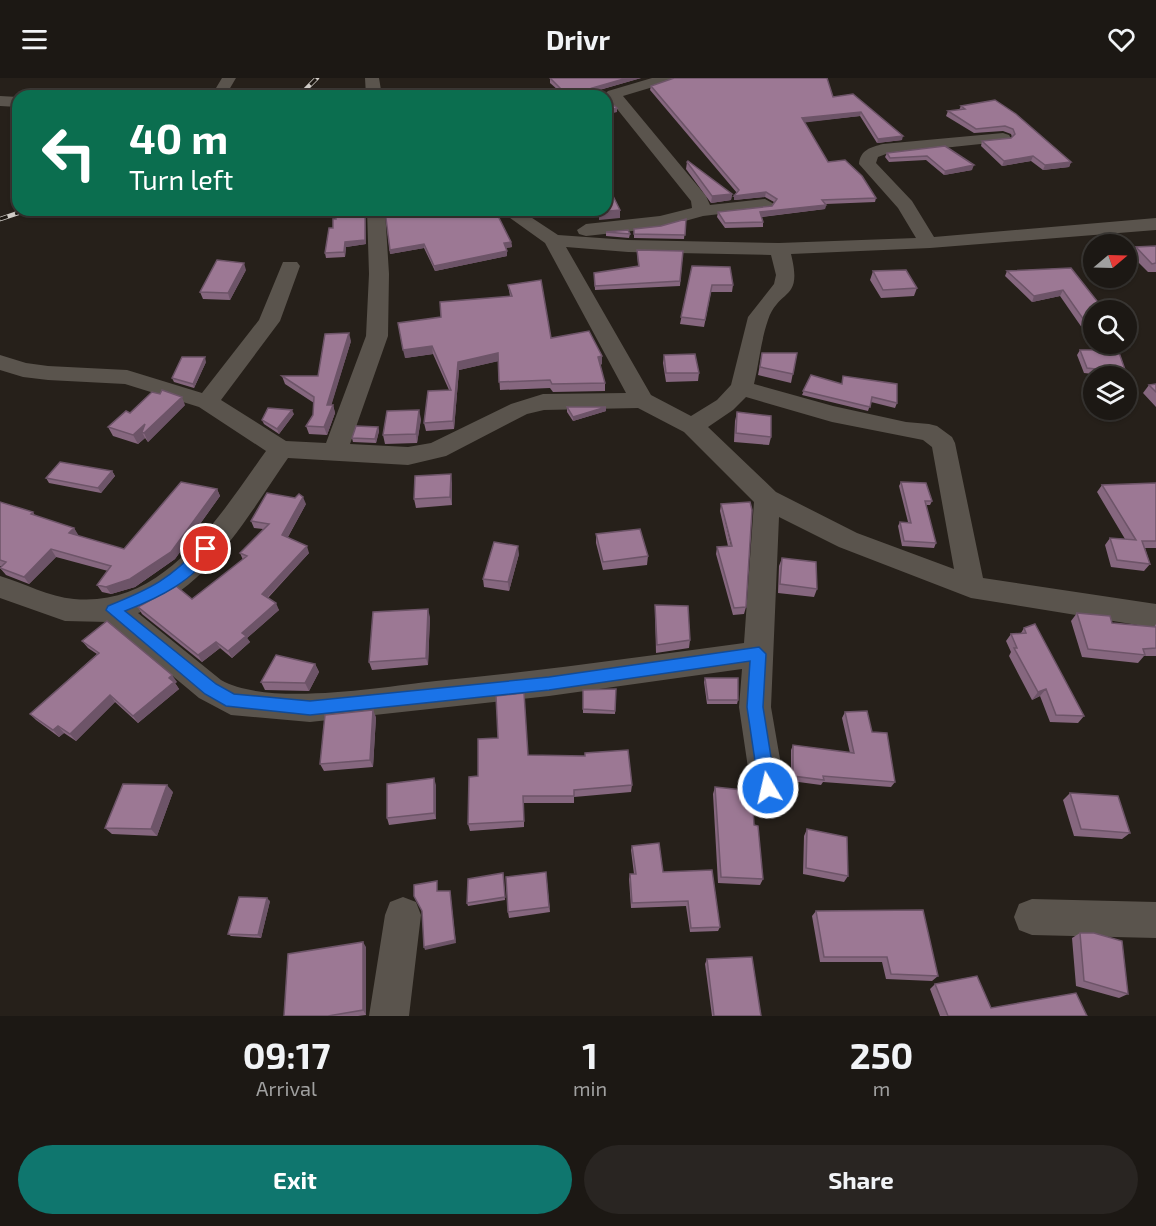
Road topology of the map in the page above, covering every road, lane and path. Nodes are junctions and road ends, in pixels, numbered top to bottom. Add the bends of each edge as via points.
1 (668, 78) edge
2 (1004, 138) edge
3 (765, 204) edge
4 (702, 211) junction
5 (376, 216) edge
6 (517, 216) edge
7 (1156, 224) edge
8 (553, 240) junction
9 (928, 242) junction
10 (780, 250) junction
11 (290, 266) dead end
12 (0, 362) edge
13 (742, 388) junction
14 (642, 400) junction
15 (207, 402) junction
16 (692, 426) junction
17 (281, 449) junction
18 (335, 452) junction
19 (767, 499) junction
20 (0, 587) edge
21 (970, 587) junction
22 (113, 610) junction
23 (1156, 616) edge
24 (759, 654) junction
25 (768, 788) dead end
26 (403, 915) dead end
27 (1032, 917) dead end
28 (1156, 920) edge
29 (389, 1016) edge

1 - 4 street via 612,94 700,200
2 - 9 street via 883,149 868,158 868,164 906,205
3 - 4 street
4 - 8 street via 660,222 580,231
5 - 18 street via 377,336
6 - 8 street
7 - 9 street
8 - 10 street
8 - 14 street
9 - 10 street
10 - 13 street via 786,274 784,285 758,317
11 - 15 street via 269,321
12 - 15 street via 23,370 127,378
13 - 16 street via 725,405
13 - 21 street via 832,414 936,436 943,443
14 - 16 street
14 - 18 street via 543,402 519,409 437,450 408,456
15 - 17 street
16 - 19 street
17 - 18 street
17 - 22 street via 218,536 183,575 146,597
19 - 21 street via 848,540
19 - 24 street
20 - 22 street via 74,611
21 - 23 street
22 - 24 street via 210,689 231,701 310,708 549,683
24 - 25 street via 755,707
26 - 29 street
27 - 28 street

